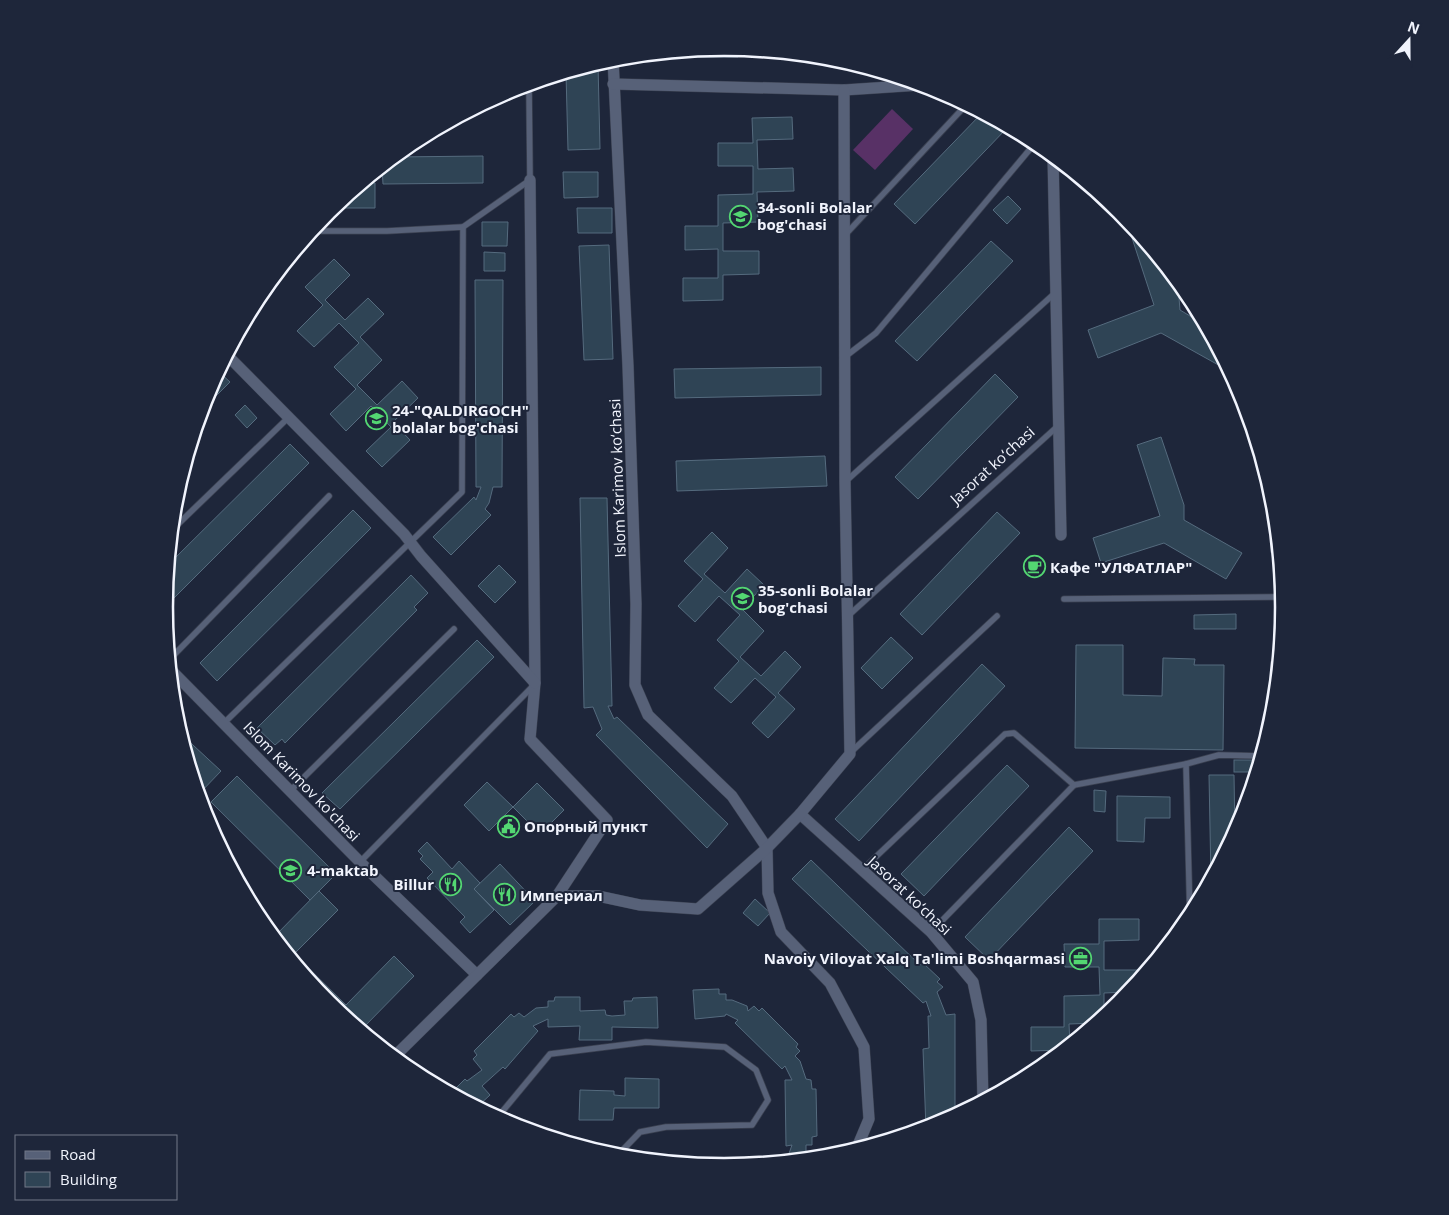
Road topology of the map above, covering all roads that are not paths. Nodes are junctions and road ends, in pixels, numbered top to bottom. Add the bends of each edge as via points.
1 (613, 68) edge
2 (612, 84) junction
3 (901, 86) edge
4 (844, 90) junction
5 (529, 93) edge
6 (961, 110) edge
7 (1030, 149) edge
8 (1053, 165) edge
9 (530, 180) junction
10 (463, 227) junction
11 (322, 231) edge
12 (845, 235) junction
13 (1057, 291) junction
14 (846, 356) junction
15 (232, 361) edge
16 (289, 417) junction
17 (1060, 423) junction
18 (845, 482) junction
19 (329, 496) dead end
20 (180, 522) edge
21 (1061, 535) dead end
22 (410, 542) junction
23 (1276, 598) edge
24 (1064, 599) dead end
25 (997, 616) dead end
26 (847, 617) junction
27 (454, 629) dead end
28 (175, 654) edge
29 (178, 677) edge
30 (535, 683) junction
31 (224, 723) junction
32 (850, 754) junction
33 (1255, 756) edge
34 (1186, 764) junction
35 (1074, 785) junction
36 (291, 790) junction
37 (800, 814) junction
38 (767, 848) junction
39 (360, 862) junction
40 (861, 871) junction
41 (557, 896) junction
42 (1190, 903) edge
43 (931, 932) junction
44 (477, 975) junction
45 (399, 1052) edge
46 (983, 1094) edge
47 (502, 1112) edge
48 (859, 1142) edge
49 (624, 1149) edge

1 - 2 street, Islom Karimov ko‘chasi
2 - 4 street
2 - 38 street, Islom Karimov ko‘chasi via 628,386 636,604 635,686 648,715 732,796
3 - 4 street
4 - 12 street
5 - 9 lane
6 - 12 lane
7 - 14 lane via 876,333
8 - 13 street
9 - 10 lane
9 - 30 street
10 - 11 lane via 387,232
10 - 22 lane via 462,492
12 - 14 street
13 - 17 street
13 - 18 lane
14 - 18 street
15 - 16 street
16 - 20 lane
16 - 22 street
17 - 21 street
17 - 26 lane, Jasorat ko‘chasi
18 - 26 street
19 - 28 lane
22 - 30 street
22 - 31 lane
23 - 24 lane
25 - 32 lane
26 - 32 street
27 - 36 lane
29 - 31 street, Islom Karimov ko'chasi
30 - 39 lane
30 - 41 street via 530,739 607,820
31 - 36 street, Islom Karimov ko'chasi
32 - 37 street
33 - 34 lane via 1219,755
34 - 35 lane
34 - 42 lane
35 - 40 lane via 1014,733 1004,734
35 - 43 lane
36 - 39 street, Islom Karimov ko'chasi
37 - 38 street
37 - 40 street, Jasorat ko‘chasi
38 - 41 street via 698,909 640,905 598,896
38 - 48 street via 768,893 781,932 830,983 864,1047 869,1119
39 - 44 street, Islom Karimov ko'chasi
40 - 43 street, Jasorat ko‘chasi
41 - 44 street
43 - 46 street, Jasorat ko‘chasi via 972,982 981,1020
44 - 45 street
47 - 49 lane via 550,1054 646,1042 725,1047 756,1070 768,1100 752,1125 666,1127 640,1132

